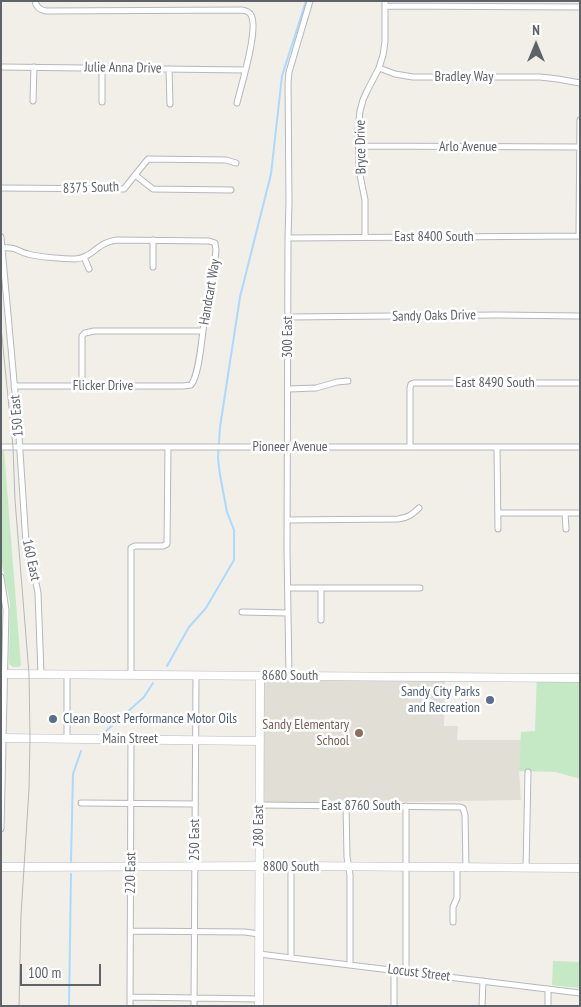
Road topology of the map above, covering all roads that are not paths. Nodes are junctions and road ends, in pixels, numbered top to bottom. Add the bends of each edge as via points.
1 (35, 1) edge
2 (310, 1) edge
3 (385, 4) edge
4 (580, 6) edge
5 (1, 67) edge
6 (34, 67) junction
7 (102, 68) junction
8 (380, 68) junction
9 (170, 69) junction
10 (245, 70) junction
11 (580, 83) edge
12 (33, 101) dead end
13 (102, 102) dead end
14 (237, 103) dead end
15 (170, 104) dead end
16 (580, 120) edge
17 (358, 146) junction
18 (579, 147) edge
19 (236, 162) dead end
20 (136, 175) junction
21 (1, 188) edge
22 (231, 190) dead end
23 (579, 236) edge
24 (1, 237) edge
25 (365, 237) junction
26 (288, 238) junction
27 (153, 240) junction
28 (2, 248) edge
29 (84, 257) junction
30 (153, 267) dead end
31 (89, 269) dead end
32 (580, 316) edge
33 (288, 317) junction
34 (203, 331) junction
35 (348, 381) dead end
36 (580, 383) edge
37 (191, 385) joint
38 (14, 386) junction
39 (82, 386) junction
40 (288, 389) junction
41 (168, 446) junction
42 (1, 447) edge
43 (19, 447) junction
44 (410, 447) junction
45 (497, 447) junction
46 (580, 447) edge
47 (287, 448) junction
48 (419, 508) dead end
49 (498, 513) junction
50 (566, 513) junction
51 (580, 513) edge
52 (287, 520) junction
53 (566, 528) dead end
54 (498, 529) dead end
55 (1, 577) edge
56 (288, 588) junction
57 (321, 588) junction
58 (420, 588) dead end
59 (4, 610) edge
60 (242, 612) dead end
61 (288, 613) junction
62 (320, 620) dead end
63 (3, 674) edge
64 (41, 674) junction
65 (68, 674) junction
66 (131, 674) junction
67 (196, 675) junction
68 (260, 676) junction
69 (289, 676) junction
70 (580, 678) edge
71 (2, 738) edge
72 (67, 739) junction
73 (131, 739) junction
74 (196, 740) junction
75 (260, 741) junction
76 (528, 772) dead end
77 (2, 803) edge
78 (81, 803) dead end
79 (131, 803) junction
80 (195, 804) junction
81 (259, 805) junction
82 (346, 806) junction
83 (406, 806) junction
84 (1, 830) edge
85 (259, 866) junction
86 (291, 866) junction
87 (131, 867) junction
88 (195, 867) junction
89 (349, 867) junction
90 (406, 867) junction
91 (1, 868) edge
92 (462, 868) junction
93 (526, 868) junction
94 (580, 868) edge
95 (453, 922) dead end
96 (130, 931) junction
97 (194, 932) junction
98 (259, 934) junction
99 (259, 954) junction
100 (292, 958) junction
101 (350, 965) junction
102 (394, 970) junction
103 (406, 972) junction
104 (483, 981) junction
105 (548, 989) junction
106 (580, 993) edge
107 (130, 996) junction
108 (194, 998) junction
109 (259, 1002) edge
110 (130, 1006) edge
111 (194, 1006) edge
112 (394, 1006) edge
113 (482, 1006) edge
114 (548, 1006) edge

1 - 10 street via 40,9 46,11 242,10 251,14 253,20
2 - 26 street, 300 East via 289,72
3 - 4 street
3 - 8 street, Bryce Drive via 384,49
5 - 6 street, Julie Anna Drive
6 - 7 street, Julie Anna Drive
6 - 12 street
7 - 9 street, Julie Anna Drive
7 - 13 street
8 - 11 street, Bradley Way via 413,77 540,77
8 - 17 street, Bryce Drive via 360,111
9 - 10 street, Julie Anna Drive
9 - 15 street
10 - 14 street
16 - 18 street
17 - 18 street, Arlo Avenue
17 - 25 street, Bryce Drive via 365,200
18 - 23 street
19 - 20 street via 148,159
20 - 21 street, 8375 South via 124,189
20 - 22 street, 8375 South via 153,189
23 - 25 street, East 8400 South
24 - 28 street, 150 East
25 - 26 street, East 8400 South
26 - 33 street, 300 East
27 - 29 street, Handcart Way via 111,241
27 - 30 street
27 - 34 street, Handcart Way via 205,240 215,243
28 - 29 street via 13,248 30,255
28 - 38 street, 150 East
29 - 31 street
32 - 33 street, Sandy Oaks Drive
33 - 40 street, 300 East
34 - 37 street, Handcart Way
34 - 39 street via 85,333 82,336
35 - 40 street via 316,388
36 - 44 street, East 8490 South via 414,382 410,388
37 - 39 street, Flicker Drive
38 - 39 street, Flicker Drive
38 - 43 street, 150 East
40 - 47 street, 300 East
41 - 43 street, Pioneer Avenue
41 - 47 street, Pioneer Avenue
41 - 66 street via 167,544 131,548
42 - 43 street, Pioneer Avenue
43 - 64 street, 160 East via 26,544 38,593
44 - 45 street, Pioneer Avenue
44 - 47 street, Pioneer Avenue
45 - 46 street, Pioneer Avenue
45 - 49 street
47 - 52 street, 300 East
48 - 52 street via 406,518 398,519
49 - 50 street
49 - 54 street
50 - 51 street
50 - 53 street
52 - 56 street, 300 East
55 - 59 street
56 - 57 street
56 - 61 street, 300 East
57 - 58 street
57 - 62 street
59 - 63 street
60 - 61 street
61 - 69 street, 300 East
63 - 64 street, 8680 South
63 - 71 street
64 - 65 street, 8680 South
65 - 66 street, 8680 South
65 - 72 street
66 - 67 street, 8680 South
67 - 68 street, 8680 South
67 - 74 street, 250 East
68 - 69 street, 8680 South
68 - 75 street, 280 East
69 - 70 street, 8680 South
71 - 72 street, Main Street
71 - 77 street
72 - 73 street, Main Street
73 - 74 street, Main Street
73 - 79 street, 220 East
74 - 75 street, Main Street
74 - 80 street, 250 East
75 - 81 street, 280 East
76 - 93 street
77 - 84 street
78 - 79 street
79 - 80 street
79 - 87 street, 220 East
80 - 88 street, 250 East
81 - 82 street, East 8760 South
81 - 85 street, 280 East
82 - 83 street, East 8760 South
82 - 89 street
83 - 90 street
83 - 92 street, East 8760 South via 463,808
85 - 86 street, 8800 South
85 - 88 street, 8800 South
85 - 98 street, 280 East
86 - 89 street, 8800 South
86 - 100 street
87 - 88 street, 8800 South
87 - 91 street, 8800 South
87 - 96 street, 220 East
88 - 97 street, 250 East
89 - 90 street, 8800 South
89 - 101 street
90 - 92 street, 8800 South
90 - 103 street
92 - 93 street, 8800 South
92 - 95 street
93 - 94 street, 8800 South
96 - 97 street
96 - 107 street, 220 East
97 - 98 street
97 - 108 street, 250 East
98 - 99 street, 280 East
99 - 100 street, Locust Street
99 - 109 street, 280 East
100 - 101 street, Locust Street
101 - 102 street, Locust Street
102 - 103 street, Locust Street
102 - 112 street
103 - 104 street, Locust Street
104 - 105 street, Locust Street
104 - 113 street
105 - 106 street, Locust Street
105 - 114 street
107 - 108 street
107 - 110 street, 220 East
108 - 109 street
108 - 111 street, 250 East

